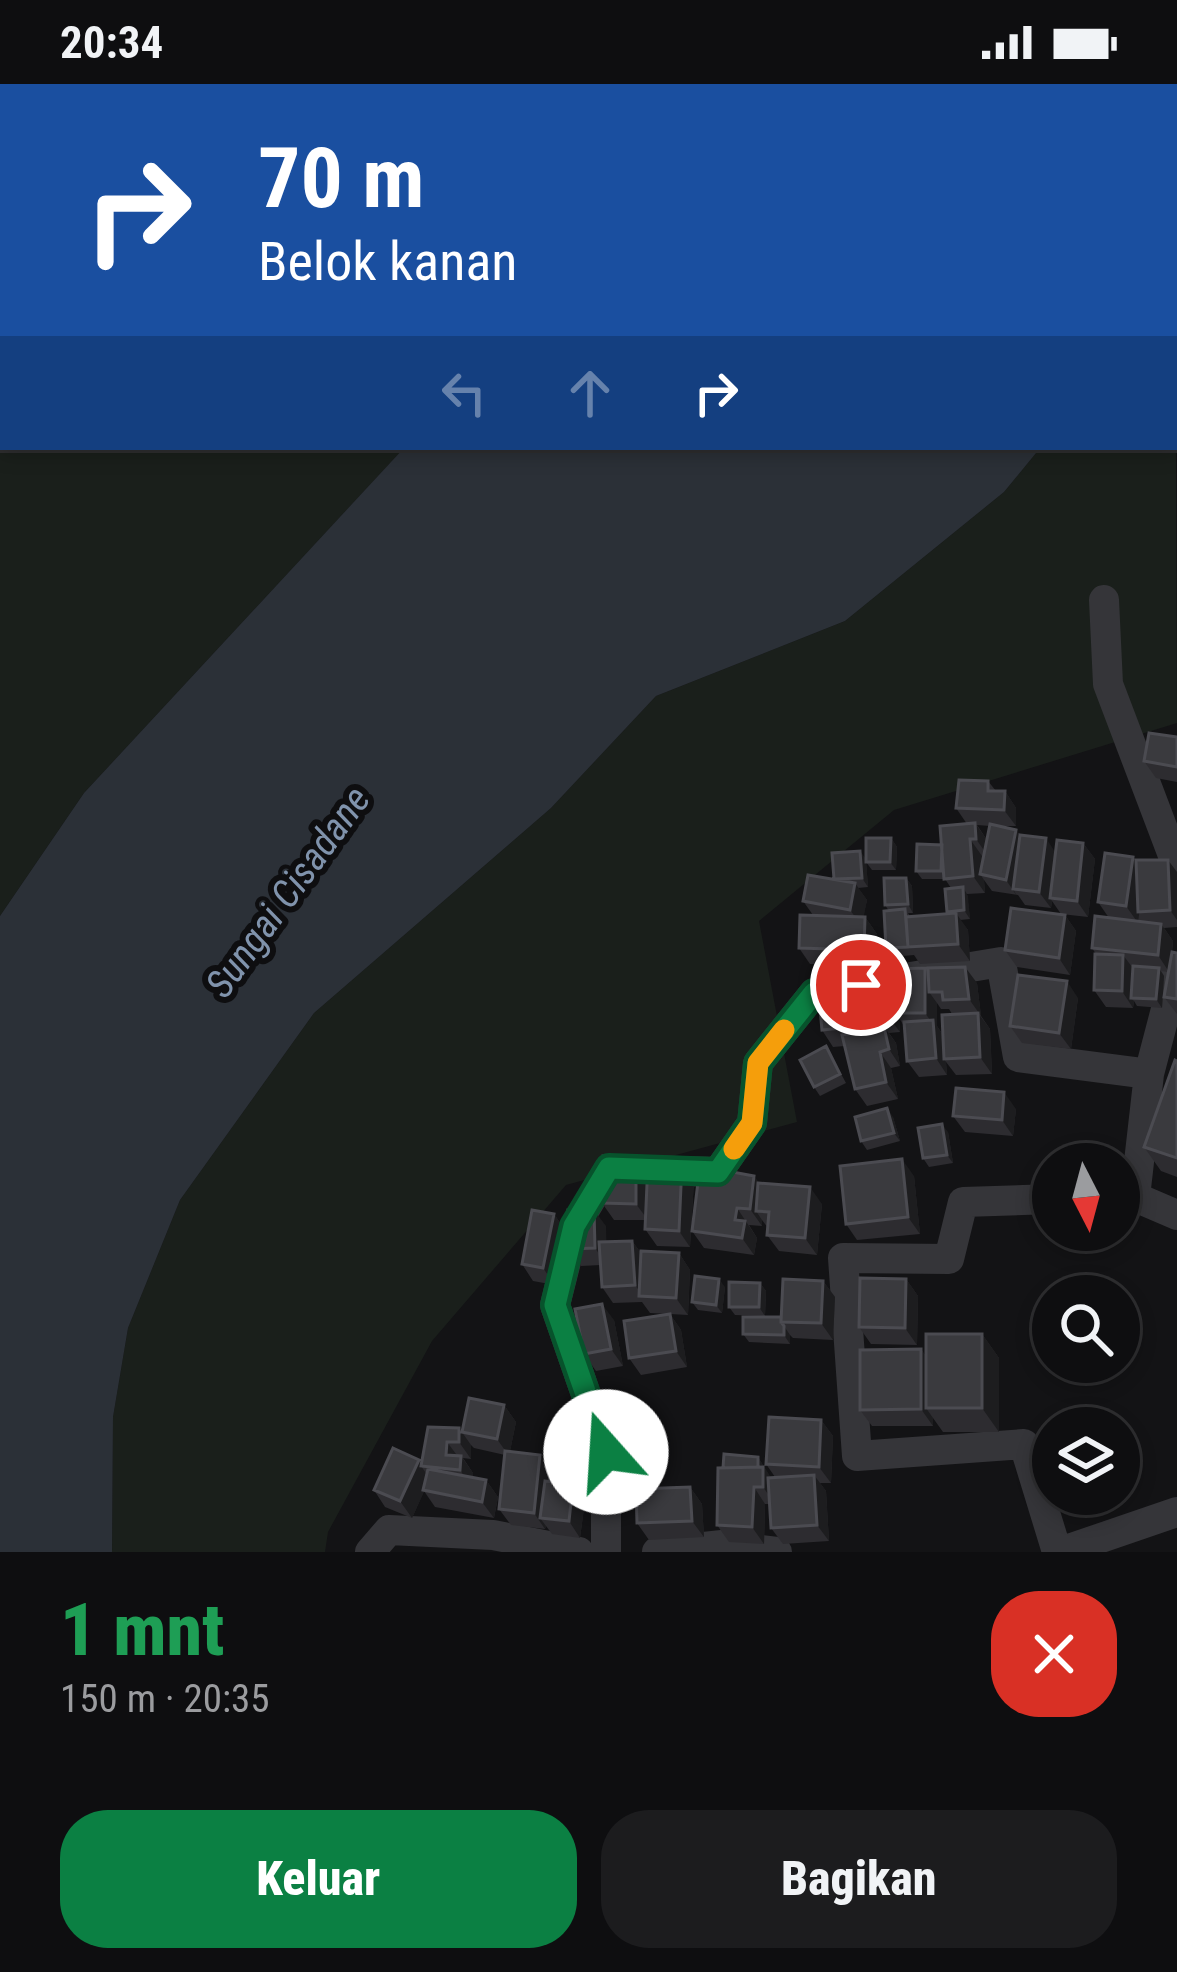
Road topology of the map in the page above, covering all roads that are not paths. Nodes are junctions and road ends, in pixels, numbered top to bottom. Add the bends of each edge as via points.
1 (1104, 600) dead end
2 (1177, 866) edge
3 (1177, 967) edge
4 (1149, 1074) junction
5 (1137, 1143) edge
6 (1032, 1200) edge
7 (1140, 1202) edge
8 (1177, 1215) edge
9 (1177, 1512) edge
10 (370, 1552) edge
11 (579, 1552) edge
12 (606, 1552) edge
13 (657, 1552) edge
14 (777, 1552) edge
15 (1059, 1552) edge

1 - 2 street via 1108,684
3 - 4 street
4 - 5 street
4 - 12 street via 1018,1058 1001,962 814,993 758,1063 752,1123 718,1172 609,1168 574,1226 555,1305 606,1452
6 - 15 street via 963,1202 949,1259 842,1258 857,1456 1024,1444
7 - 8 street
9 - 15 street
10 - 11 street via 389,1530 493,1535
13 - 14 street via 722,1545

